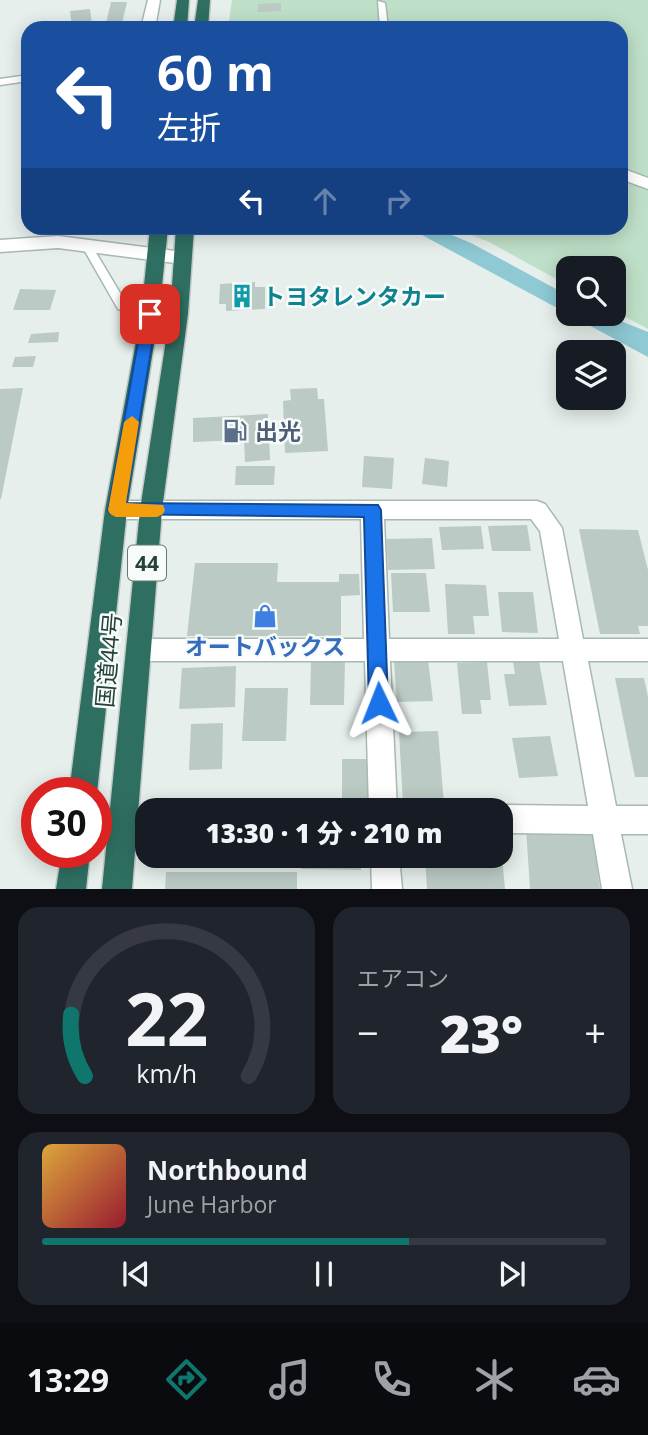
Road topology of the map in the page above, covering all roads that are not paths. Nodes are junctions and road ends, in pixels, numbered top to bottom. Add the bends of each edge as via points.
1 (154, 0) edge
2 (183, 0) edge
3 (204, 0) edge
4 (381, 3) dead end
5 (150, 21) edge
6 (181, 21) edge
7 (202, 21) edge
8 (383, 21) edge
9 (21, 79) edge
10 (0, 82) edge
11 (628, 176) edge
12 (648, 184) edge
13 (158, 240) edge
14 (184, 241) edge
15 (0, 246) edge
16 (87, 246) junction
17 (150, 314) junction
18 (179, 314) junction
19 (116, 510) junction
20 (151, 510) junction
21 (372, 510) junction
22 (376, 649) junction
23 (139, 650) junction
24 (573, 650) junction
25 (648, 650) edge
26 (85, 777) edge
27 (382, 798) edge
28 (513, 819) edge
29 (604, 820) junction
30 (648, 820) edge
31 (122, 822) edge
32 (73, 868) edge
33 (386, 868) edge
34 (71, 889) edge
35 (117, 889) edge
36 (387, 889) edge
37 (617, 889) edge

1 - 5 street
2 - 6 highway
3 - 7 highway
4 - 8 lane
9 - 10 lane
11 - 12 street
13 - 14 street
13 - 16 street
13 - 17 highway, 国道44号 / 44
14 - 18 highway, 国道44号 / 44
15 - 16 street via 58,242
16 - 17 lane via 122,306
17 - 18 lane
17 - 19 highway, 国道44号 / 44
18 - 20 highway, 国道44号 / 44
19 - 20 street
19 - 26 highway, 国道44号 / 44
20 - 21 street
20 - 23 highway, 国道44号 / 44
21 - 22 street
21 - 24 street via 537,510 551,528
22 - 23 street
22 - 24 street
22 - 27 street
23 - 31 highway, 国道44号 / 44
24 - 25 street
24 - 29 street
28 - 29 street
29 - 30 street
29 - 37 street
31 - 35 highway, 国道44号 / 44
32 - 34 highway
33 - 36 street

